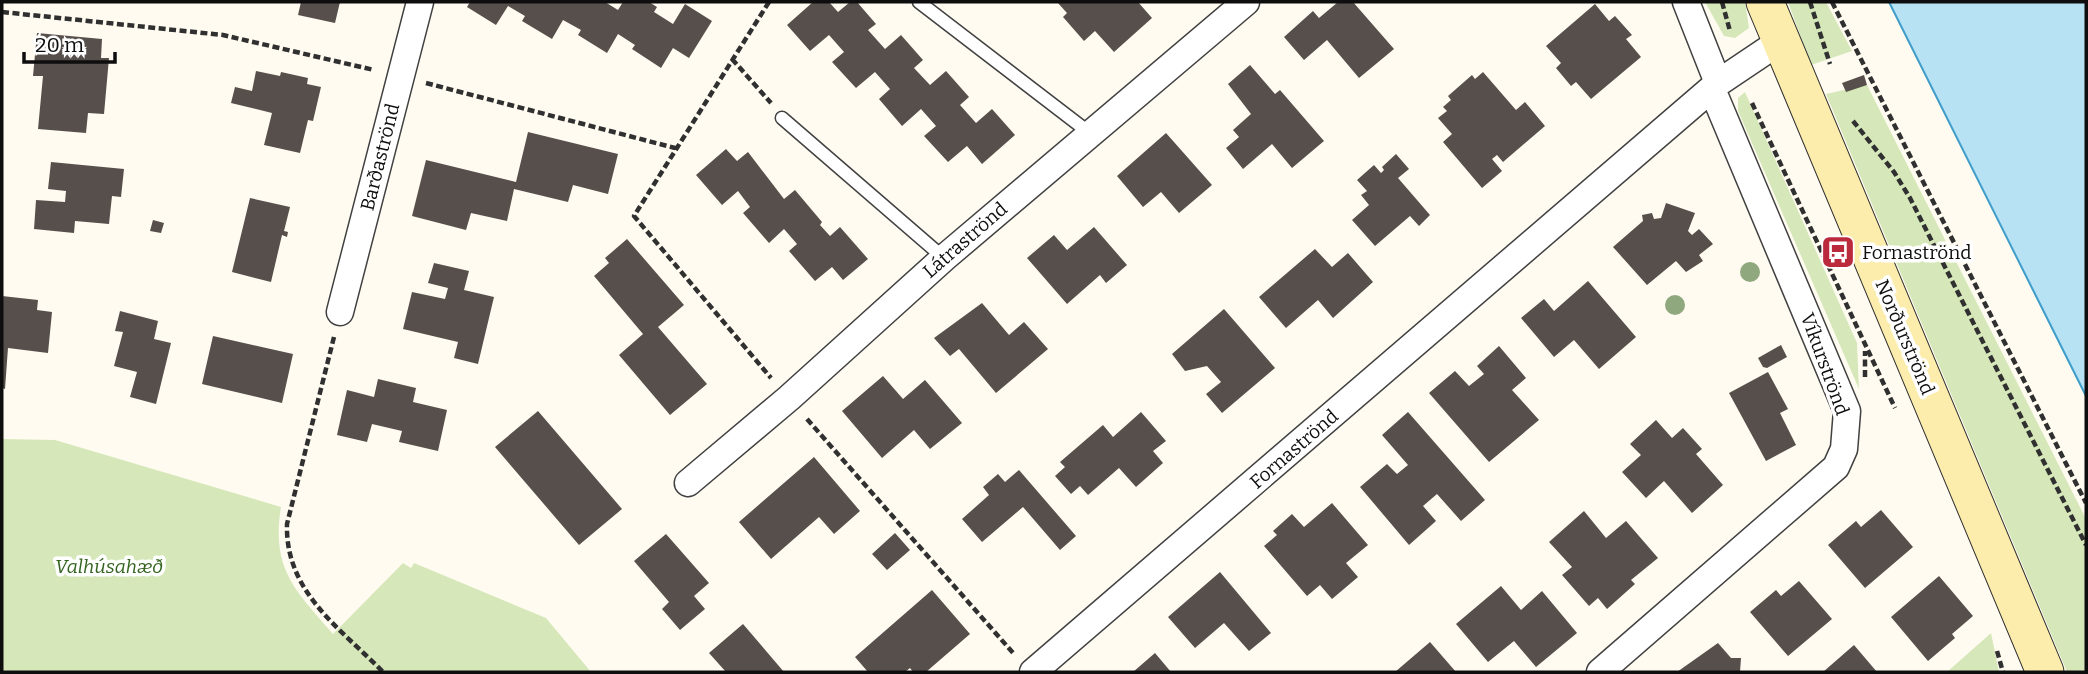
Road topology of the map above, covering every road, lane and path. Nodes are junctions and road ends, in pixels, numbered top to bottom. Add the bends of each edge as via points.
1 (420, 2) edge
2 (769, 2) edge
3 (919, 2) edge
4 (1686, 2) edge
5 (1722, 2) edge
6 (1765, 2) edge
7 (1810, 2) edge
8 (1832, 2) edge
9 (1234, 5) edge
10 (2, 12) edge
11 (1782, 40) junction
12 (732, 59) junction
13 (1830, 65) dead end
14 (400, 76) junction
15 (1723, 81) junction
16 (782, 118) joint
17 (1834, 121) junction
18 (1091, 134) junction
19 (676, 149) junction
20 (1819, 164) dead end
21 (944, 258) junction
22 (1863, 272) dead end
23 (1893, 307) junction
24 (341, 312) joint
25 (789, 398) junction
26 (1900, 417) dead end
27 (688, 483) dead end
28 (2086, 503) edge
29 (2086, 545) edge
30 (1994, 638) dead end
31 (1027, 667) edge
32 (383, 672) edge
33 (1600, 672) edge
34 (2003, 672) edge
35 (2045, 672) edge

1 - 14 street, Barðaströnd
2 - 12 path
3 - 18 lane
4 - 15 street
5 - 15 path
6 - 11 street, Norðurströnd
7 - 13 path
8 - 28 path
9 - 18 street, Látraströnd
10 - 14 path via 223,35
11 - 15 street, Fornaströnd
11 - 17 street, Norðurströnd
12 - 16 path
12 - 19 path
14 - 19 path
14 - 24 street, Barðaströnd
15 - 26 path
15 - 31 street, Fornaströnd
15 - 33 street, Víkurströnd via 1847,411 1844,449 1836,467
16 - 21 lane
17 - 20 lane
17 - 23 street, Norðurströnd
17 - 29 path via 1894,172
18 - 21 street, Látraströnd
19 - 25 path via 634,216
21 - 25 street, Látraströnd
22 - 23 lane
23 - 35 street, Norðurströnd
24 - 32 path via 287,524 286,548 304,590
25 - 27 street, Látraströnd
25 - 31 path
30 - 34 path

